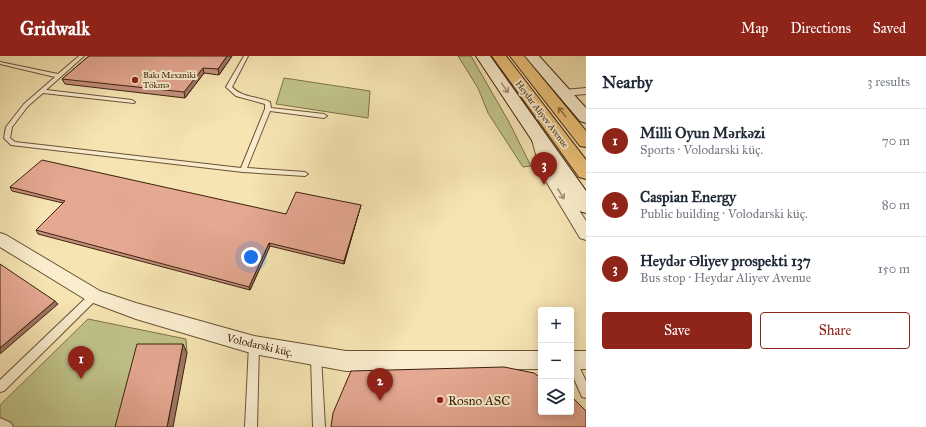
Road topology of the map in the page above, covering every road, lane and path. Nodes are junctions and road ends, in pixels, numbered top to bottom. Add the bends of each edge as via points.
1 (82, 56) edge
2 (246, 56) edge
3 (483, 56) edge
4 (499, 56) edge
5 (517, 56) edge
6 (532, 56) edge
7 (0, 64) edge
8 (59, 76) junction
9 (42, 91) junction
10 (586, 91) edge
11 (564, 93) junction
12 (132, 102) dead end
13 (268, 109) junction
14 (324, 116) dead end
15 (586, 118) edge
16 (536, 133) junction
17 (586, 142) edge
18 (244, 170) junction
19 (586, 173) edge
20 (305, 174) dead end
21 (586, 206) edge
22 (586, 234) edge
23 (0, 239) edge
24 (94, 296) junction
25 (254, 345) junction
26 (316, 356) junction
27 (538, 360) edge
28 (586, 360) edge
29 (574, 361) edge
30 (574, 367) edge
31 (0, 387) edge
32 (586, 393) edge
33 (0, 424) edge
34 (8, 427) edge
35 (250, 427) edge
36 (319, 427) edge

1 - 8 lane
2 - 13 lane via 229,87 239,97 265,101
3 -> 16 main road
4 - 19 highway, Heydar Aliyev Avenue
17 -> 5 highway, Heydar Aliyev Avenue
6 - 11 main road
7 - 8 lane
8 - 9 lane
9 - 12 lane
9 - 18 lane via 26,105 9,127 7,138 13,144
10 - 11 street
11 - 15 main road
13 - 14 lane
13 - 18 lane
16 - 21 main road
16 -> 22 street via 548,172
18 - 20 lane
23 - 24 street, Volodarski küç.
24 - 25 street, Volodarski küç. via 136,311
24 - 31 lane
25 - 26 street, Volodarski küç.
25 - 35 lane
26 - 27 street, Volodarski küç. via 346,361
26 - 36 lane
28 - 29 street
30 - 32 lane
33 - 34 lane

